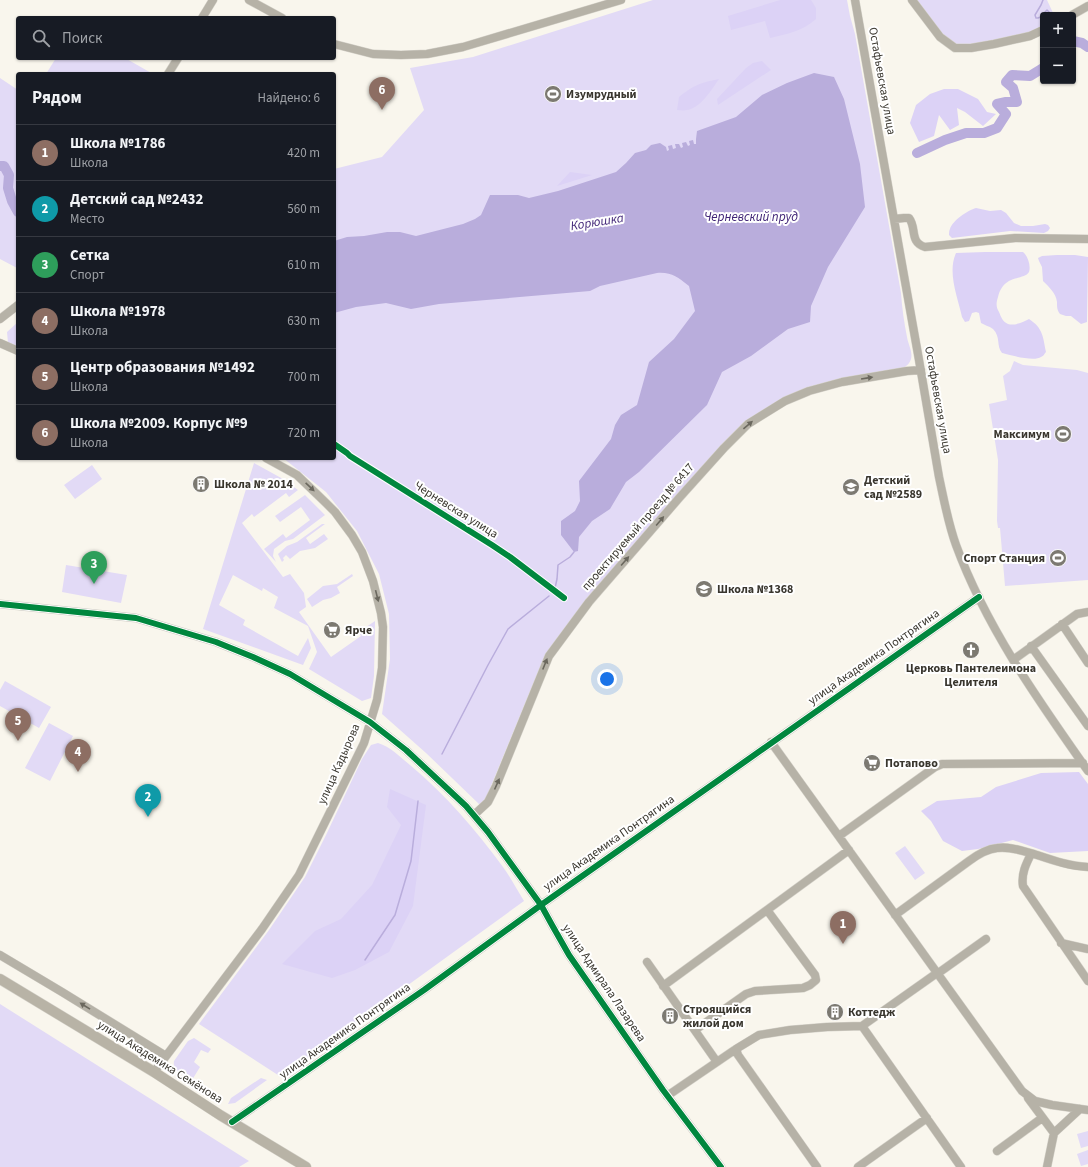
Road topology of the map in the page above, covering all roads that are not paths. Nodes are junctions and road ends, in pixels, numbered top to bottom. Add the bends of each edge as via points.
1 (213, 0) edge
2 (249, 0) edge
3 (621, 0) edge
4 (855, 0) edge
5 (912, 0) edge
6 (1088, 6) edge
7 (1076, 13) edge
8 (203, 16) edge
9 (278, 16) edge
10 (1040, 31) edge
11 (336, 45) edge
12 (177, 60) edge
13 (169, 72) edge
14 (894, 219) junction
15 (1088, 239) edge
16 (16, 307) edge
17 (0, 319) edge
18 (0, 343) edge
19 (16, 350) edge
20 (921, 370) junction
21 (270, 460) edge
22 (979, 597) junction
23 (0, 604) edge
24 (1088, 612) edge
25 (1062, 624) junction
26 (1031, 646) junction
27 (1013, 660) junction
28 (1088, 663) edge
29 (370, 722) junction
30 (1088, 726) edge
31 (771, 742) junction
32 (1083, 764) junction
33 (1088, 771) edge
34 (474, 815) junction
35 (839, 836) junction
36 (849, 850) junction
37 (1031, 854) junction
38 (1088, 867) edge
39 (541, 905) junction
40 (767, 910) junction
41 (895, 915) junction
42 (986, 939) dead end
43 (1061, 943) junction
44 (1088, 949) edge
45 (0, 954) edge
46 (647, 962) dead end
47 (937, 973) junction
48 (0, 979) edge
49 (1088, 981) edge
50 (663, 986) junction
51 (862, 1026) junction
52 (695, 1030) junction
53 (736, 1049) junction
54 (166, 1056) junction
55 (717, 1062) junction
56 (154, 1072) junction
57 (1022, 1091) junction
58 (667, 1096) junction
59 (1084, 1110) edge
60 (927, 1118) junction
61 (1042, 1118) junction
62 (232, 1122) junction
63 (1054, 1133) junction
64 (997, 1151) dead end
65 (303, 1165) edge
66 (721, 1167) edge
67 (817, 1167) edge
68 (858, 1167) edge
69 (961, 1167) edge
70 (1047, 1167) edge

1 - 8 street
2 - 9 street
3 - 11 street via 427,54 373,54
4 - 14 street, Остафьевская улица
5 - 10 street via 940,37 955,48 994,44
6 - 7 street
12 - 13 street
14 - 15 street via 908,218 912,222 915,239 925,247 1015,238
14 - 20 street, Остафьевская улица
16 - 17 street
18 - 19 street
20 - 22 street, Остафьевская улица via 946,513 957,548
34 -> 20 street, проектируемый проезд № 6417 via 488,802 496,786 549,656 589,602 680,497 748,424 796,396 842,382
21 -> 29 street, улица Кадырова via 297,475 340,518 362,552 374,582 383,627 382,668 377,700
22 - 27 street, Остафьевская улица
22 - 31 street, улица Академика Понтрягина
23 - 29 street, улица Адмирала Лазарева via 136,618 216,642 290,674
24 - 25 street via 1077,614
25 - 26 street
25 - 28 street
26 - 27 street
26 - 30 street
27 - 32 street, Остафьевская улица
29 - 34 street, улица Адмирала Лазарева via 408,751
29 - 54 street, улица Кадырова via 364,743 299,875 262,929
31 - 35 street
31 - 39 street, улица Академика Понтрягина
32 - 33 street, Остафьевская улица
32 - 35 street via 942,764
34 - 39 street, улица Адмирала Лазарева
35 - 36 street
36 - 40 street
36 - 41 street
37 - 38 street
37 - 41 street via 1016,849 997,848 979,854
37 - 43 street via 1022,878 1023,886
39 - 58 street, улица Адмирала Лазарева via 569,955
39 - 62 street, улица Академика Понтрягина via 424,990
40 - 50 street
40 - 52 street via 815,975 816,980 803,988 755,991 746,994
41 - 47 street
42 - 47 street
43 - 44 street
43 - 49 street
54 -> 45 street
46 - 50 street
47 - 51 street
47 - 57 street
48 - 56 main road, улица Академика Семёнова
50 - 52 street
51 - 53 street via 827,1027 759,1035
51 - 60 street
52 - 55 street
53 - 55 street
53 - 67 street
54 - 56 street, улица Кадырова
55 - 58 street
56 - 62 main road, улица Академика Семёнова
57 - 59 street via 1035,1101
57 - 61 street
58 - 66 street, улица Адмирала Лазарева
59 - 63 street
60 - 68 street
60 - 69 street
61 - 63 street
61 - 64 street
62 - 65 main road, улица Академика Семёнова
63 - 70 street

